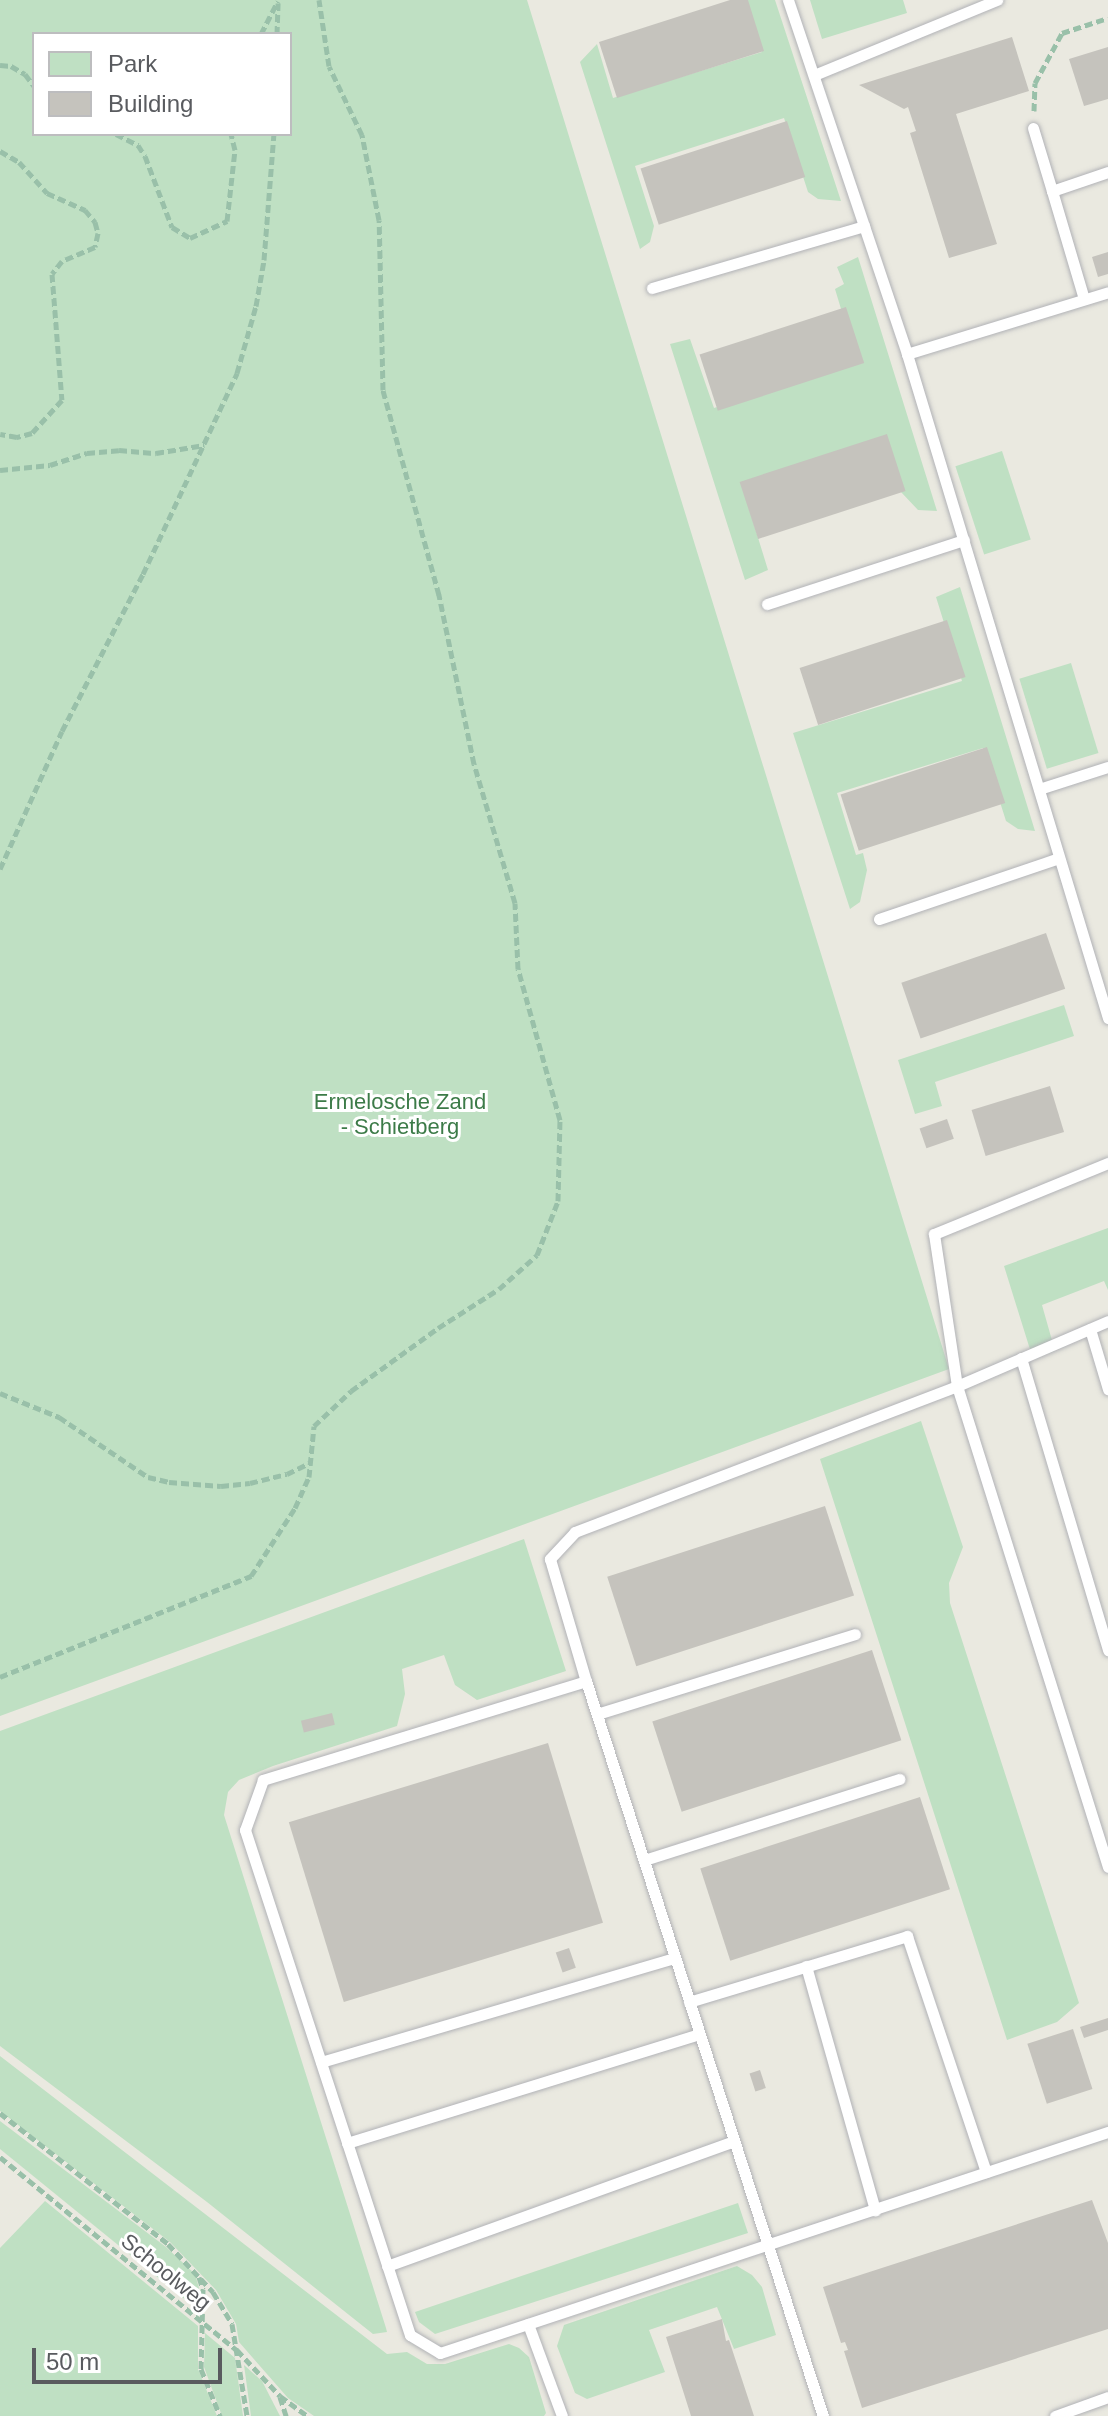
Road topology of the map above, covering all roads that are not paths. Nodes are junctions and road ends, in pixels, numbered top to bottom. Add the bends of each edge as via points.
1 (788, 0) edge
2 (997, 0) edge
3 (814, 75) junction
4 (1033, 128) road end
5 (1108, 172) edge
6 (1052, 191) junction
7 (864, 226) junction
8 (652, 288) dead end
9 (1108, 292) edge
10 (1084, 299) junction
11 (907, 354) junction
12 (964, 540) junction
13 (767, 604) dead end
14 (1108, 767) edge
15 (1039, 789) junction
16 (1059, 858) junction
17 (879, 919) dead end
18 (1105, 1000) edge
19 (1108, 1018) edge
20 (1108, 1163) edge
21 (1108, 1321) edge
22 (1090, 1329) junction
23 (1021, 1358) junction
24 (957, 1386) junction
25 (1108, 1389) edge
26 (855, 1634) dead end
27 (1108, 1650) edge
28 (586, 1681) junction
29 (597, 1714) junction
30 (899, 1779) dead end
31 (1108, 1815) edge
32 (1093, 1820) junction
33 (644, 1860) junction
34 (1108, 1867) edge
35 (675, 1958) junction
36 (806, 1966) junction
37 (689, 2002) junction
38 (699, 2034) junction
39 (321, 2062) junction
40 (1108, 2132) edge
41 (734, 2141) junction
42 (347, 2143) junction
43 (986, 2172) junction
44 (875, 2210) junction
45 (767, 2246) junction
46 (387, 2266) junction
47 (528, 2324) junction
48 (1108, 2397) edge
49 (562, 2416) edge
50 (823, 2416) edge
51 (1055, 2416) edge

1 - 3 lane
2 - 3 lane
3 - 7 lane
4 - 6 lane
5 - 6 lane
6 - 10 lane
7 - 8 lane
7 - 11 lane
9 - 10 lane
10 - 11 lane
11 - 12 lane
12 - 13 lane
12 - 15 lane
14 - 15 lane
15 - 16 lane
16 - 17 lane
16 - 18 lane
18 - 19 lane
20 - 24 lane via 934,1234
21 - 22 lane
22 - 23 lane
22 - 25 lane
23 - 24 lane
23 - 27 lane
24 - 28 lane via 575,1532 550,1559
24 - 32 lane
26 - 29 lane
28 - 29 lane
28 - 39 lane via 263,1780 245,1830
29 - 33 lane
30 - 33 lane
31 - 32 lane
32 - 34 lane
33 - 35 lane
35 - 37 lane
35 - 39 lane
36 - 37 lane
36 - 43 lane via 907,1936
36 - 44 lane
37 - 38 lane
38 - 41 lane
38 - 42 lane
39 - 42 lane
40 - 43 lane
41 - 45 lane
41 - 46 lane
42 - 46 lane
43 - 44 lane
44 - 45 lane
45 - 47 lane
45 - 50 lane
46 - 47 lane via 410,2335 440,2353
47 - 49 lane
48 - 51 lane

